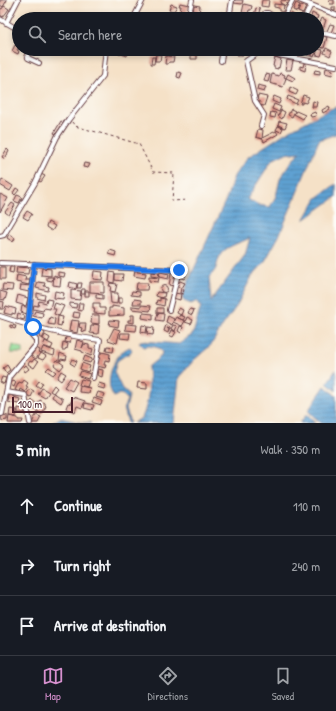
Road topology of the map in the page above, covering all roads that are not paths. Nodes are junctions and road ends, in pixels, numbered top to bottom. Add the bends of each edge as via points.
1 (18, 0) edge
2 (143, 0) edge
3 (192, 0) edge
4 (232, 0) edge
5 (293, 0) edge
6 (300, 0) edge
7 (311, 5) junction
8 (137, 12) edge
9 (189, 12) edge
10 (230, 12) edge
11 (287, 12) edge
12 (308, 12) edge
13 (336, 15) edge
14 (0, 19) edge
15 (6, 22) junction
16 (12, 26) edge
17 (324, 33) edge
18 (336, 36) edge
19 (28, 56) edge
20 (105, 56) edge
21 (222, 56) edge
22 (253, 56) edge
23 (284, 56) edge
24 (221, 61) dead end
25 (39, 63) dead end
26 (336, 66) edge
27 (261, 126) dead end
28 (0, 236) edge
29 (0, 262) edge
30 (34, 264) junction
31 (169, 310) dead end
32 (0, 316) edge
33 (28, 326) junction
34 (93, 378) dead end
35 (6, 392) junction
36 (0, 414) edge
37 (30, 423) edge

1 - 15 street
2 - 8 street
3 - 9 street
4 - 10 street
5 - 11 street
6 - 7 street
7 - 12 street
7 - 13 street
14 - 15 street
15 - 16 street
17 - 18 street
19 - 25 street
20 - 28 street via 103,76 57,137 31,189 4,235
21 - 24 street
22 - 27 street via 246,61 255,101 264,115
23 - 26 street
29 - 30 street
30 - 31 street via 179,270
30 - 33 street
32 - 33 street
33 - 34 street via 100,340
33 - 35 street via 36,345 8,377
35 - 36 street
35 - 37 street via 25,395

